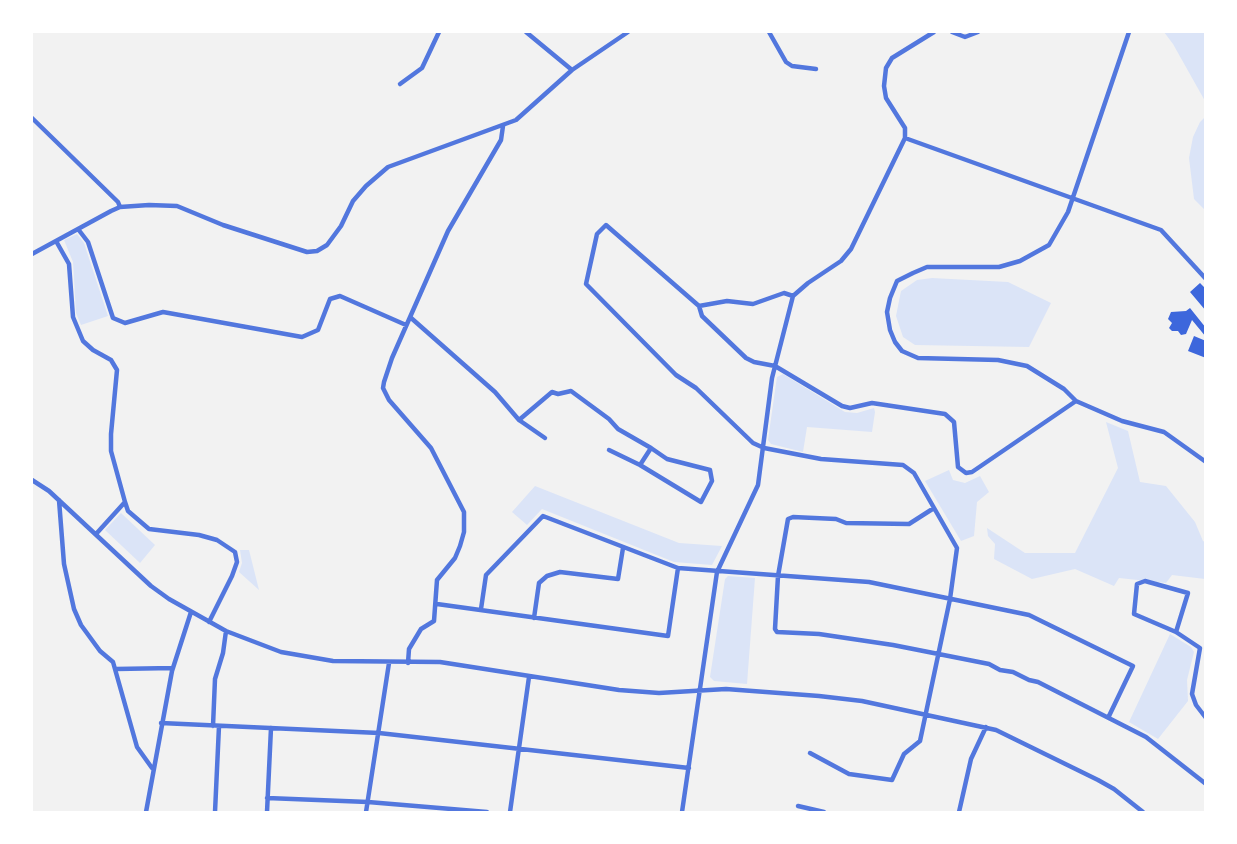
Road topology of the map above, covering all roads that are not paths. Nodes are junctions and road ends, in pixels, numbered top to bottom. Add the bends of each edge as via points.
1 (439, 32) edge
2 (526, 32) edge
3 (628, 32) edge
4 (769, 32) edge
5 (934, 32) edge
6 (952, 32) edge
7 (978, 32) edge
8 (1129, 32) edge
9 (816, 69) dead end
10 (572, 70) junction
11 (400, 84) dead end
12 (32, 118) edge
13 (503, 125) junction
14 (905, 138) junction
15 (1073, 197) junction
16 (120, 207) junction
17 (78, 229) junction
18 (56, 241) junction
19 (32, 254) edge
20 (1206, 279) edge
21 (793, 296) junction
22 (699, 306) junction
23 (410, 317) junction
24 (406, 325) junction
25 (775, 366) junction
26 (1076, 401) junction
27 (519, 420) junction
28 (545, 438) dead end
29 (651, 448) junction
30 (764, 448) junction
31 (609, 450) dead end
32 (1206, 463) edge
33 (640, 465) junction
34 (32, 480) edge
35 (59, 500) junction
36 (125, 502) junction
37 (934, 508) junction
38 (96, 534) junction
39 (623, 548) junction
40 (678, 568) junction
41 (718, 572) junction
42 (778, 576) junction
43 (950, 599) junction
44 (437, 604) junction
45 (481, 609) junction
46 (191, 612) junction
47 (534, 618) junction
48 (209, 622) junction
49 (226, 631) junction
50 (1176, 632) junction
51 (938, 655) junction
52 (389, 663) junction
53 (408, 663) junction
54 (173, 668) junction
55 (116, 669) junction
56 (529, 677) junction
57 (700, 690) junction
58 (927, 715) junction
59 (1108, 716) junction
60 (1206, 718) edge
61 (161, 723) junction
62 (216, 726) junction
63 (986, 727) junction
64 (271, 728) junction
65 (379, 733) junction
66 (519, 748) junction
67 (810, 753) dead end
68 (152, 768) junction
69 (689, 768) junction
70 (1206, 783) edge
71 (267, 799) junction
72 (368, 802) junction
73 (798, 806) dead end
74 (961, 812) edge
75 (146, 813) edge
76 (215, 813) edge
77 (267, 813) edge
78 (366, 813) edge
79 (487, 813) edge
80 (510, 813) edge
81 (682, 813) edge
82 (824, 813) edge
83 (1143, 813) edge

1 - 11 street via 422,68
2 - 10 street
3 - 10 street
4 - 9 street via 786,62
5 - 14 street via 892,58 884,73 886,98 905,128
6 - 7 street via 965,37
8 - 15 street
10 - 13 street via 516,120
12 - 16 street
13 - 16 street via 388,167 366,186 334,236 317,251 307,252 177,206
13 - 23 street via 501,139 448,231
14 - 15 street
14 - 21 street via 851,249
15 - 20 street via 1161,230
15 - 26 street via 1048,245 1035,254 999,267 928,267 897,281 887,312 902,351 918,358 998,359 1027,366
16 - 17 street
17 - 18 street
17 - 24 street via 88,242 113,318 125,323 163,312 302,337 318,330 330,299 340,296
18 - 19 street
18 - 36 street via 68,264 73,317 83,341 111,360 117,370 111,443
21 - 22 street via 784,293 753,304 727,301
21 - 25 street
22 - 25 street via 702,316 746,358
22 - 30 street via 606,225 597,234 586,284 676,375
23 - 24 street
23 - 27 street via 495,392
24 - 44 street via 383,388 431,448 464,512 460,546 437,580
25 - 26 street via 842,407 872,403 945,414 954,422 958,467 966,473
25 - 30 street
26 - 32 street via 1122,421 1164,432
27 - 28 street
27 - 29 street via 552,392 571,391 618,429
29 - 33 street
29 - 33 street via 667,459 710,470 712,481 701,502
30 - 37 street via 821,459 903,465 914,473
30 - 41 street via 758,485
31 - 33 street
34 - 35 street
35 - 38 street
35 - 55 street via 64,564 74,609 80,625
36 - 38 street
36 - 48 street via 128,511 149,529 199,535 235,552 232,576
37 - 42 street via 909,524 788,519
37 - 43 street via 957,548
38 - 46 street via 151,586
39 - 40 street
39 - 45 street via 543,516 486,575
39 - 47 street via 618,579 559,572 547,576 539,583
40 - 41 street
40 - 47 street via 668,636
41 - 42 street
41 - 57 street
42 - 43 street via 869,582
42 - 51 street via 777,632 818,634
43 - 51 street
43 - 59 street via 1029,615 1133,666
44 - 45 street
44 - 53 street via 435,621 421,629 409,649
45 - 47 street
46 - 48 street
46 - 54 street
48 - 49 street
49 - 52 street via 281,652 333,661
49 - 62 street via 215,679
50 - 50 street via 1188,593 1145,581 1137,584 1134,614
50 - 60 street via 1200,648 1192,694
51 - 58 street
51 - 59 street via 1013,672
52 - 53 street
52 - 65 street
53 - 56 street via 440,662
54 - 55 street
54 - 61 street
55 - 68 street via 137,747
56 - 57 street via 619,690
56 - 66 street
57 - 58 street via 819,696
57 - 69 street
58 - 63 street
58 - 67 street via 920,741 904,754 892,780 849,774
59 - 70 street via 1146,737
61 - 62 street
61 - 68 street
62 - 64 street
62 - 76 street
63 - 74 street via 971,759
63 - 83 street via 1098,780
64 - 65 street
64 - 71 street
65 - 66 street
65 - 72 street
66 - 69 street
66 - 80 street
68 - 75 street
69 - 81 street
71 - 72 street
71 - 77 street
72 - 78 street
72 - 79 street
73 - 82 street

